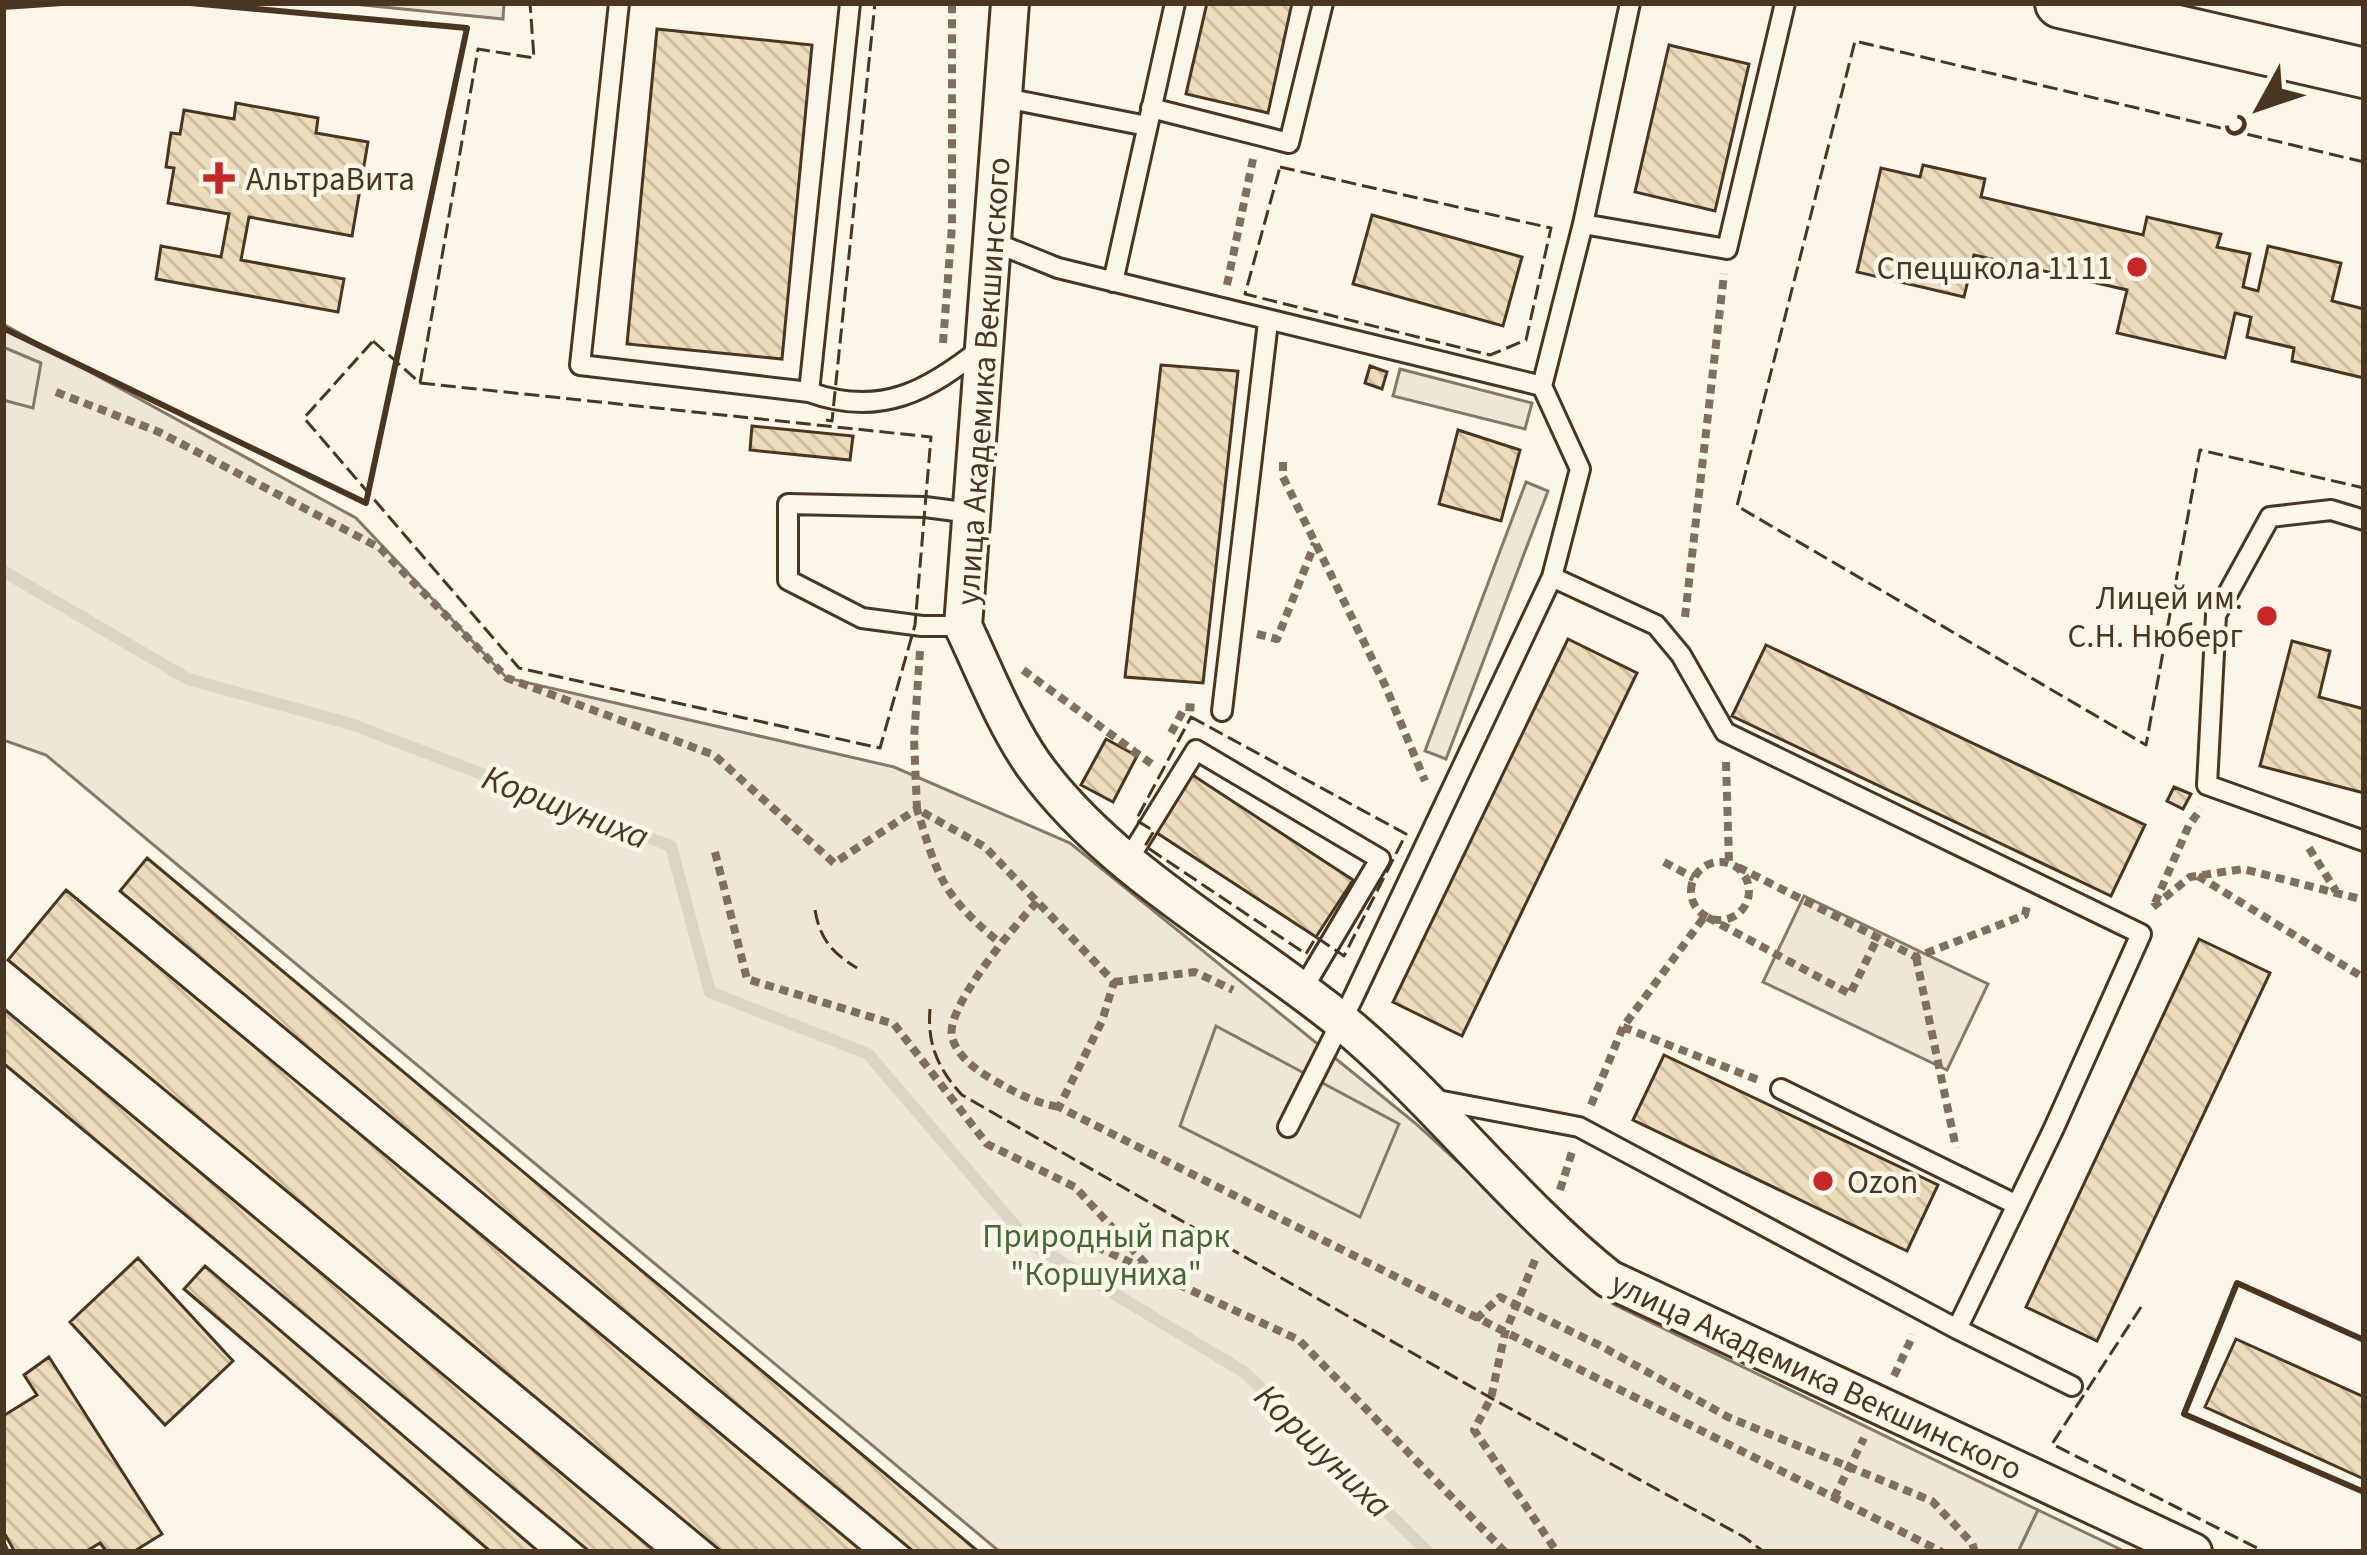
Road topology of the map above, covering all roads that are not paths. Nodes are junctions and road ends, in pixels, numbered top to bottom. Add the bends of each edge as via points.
1 (619, 3) edge
2 (850, 3) edge
3 (1010, 3) edge
4 (1175, 3) edge
5 (1323, 3) edge
6 (1630, 3) edge
7 (1785, 3) edge
8 (2060, 3) edge
9 (2364, 73) edge
10 (1005, 98) junction
11 (1149, 117) junction
12 (1583, 224) junction
13 (991, 241) junction
14 (1113, 282) junction
15 (1268, 322) junction
16 (983, 346) junction
17 (1542, 386) junction
18 (808, 392) junction
19 (971, 513) junction
20 (2364, 520) edge
21 (1552, 578) junction
22 (963, 626) junction
23 (1222, 711) dead end
24 (2364, 841) edge
25 (1128, 860) junction
26 (1301, 992) junction
27 (1341, 1022) junction
28 (1781, 1089) road end
29 (1421, 1097) junction
30 (1288, 1127) dead end
31 (2017, 1205) junction
32 (1957, 1330) junction
33 (2072, 1387) dead end
34 (2193, 1552) edge

1 - 18 lane via 580,365
2 - 18 lane
3 - 10 street, улица Академика Векшинского
4 - 11 lane
5 - 11 lane via 1289,143
6 - 12 lane
7 - 12 lane via 1727,249
8 - 9 street
10 - 11 lane
10 - 13 street, улица Академика Векшинского
11 - 14 lane
12 - 17 lane
13 - 14 lane
13 - 16 street, улица Академика Векшинского
14 - 15 lane
15 - 17 lane
15 - 23 lane
16 - 18 lane via 940,381 872,405
16 - 19 street, улица Академика Векшинского
17 - 21 lane via 1580,469
19 - 22 street, улица Академика Векшинского
19 - 22 lane via 788,504 788,580 862,618
20 - 24 lane via 2331,510 2270,517 2216,615 2207,785
21 - 27 lane
21 - 31 lane via 1656,625 1725,732 2141,934
22 - 25 street, улица Академика Векшинского via 1034,765
25 - 26 street, улица Академика Векшинского
25 - 26 lane via 1196,750 1380,860
26 - 27 street, улица Академика Векшинского
27 - 29 street, улица Академика Векшинского
27 - 30 lane
28 - 31 lane
29 - 32 lane via 1580,1127
29 - 34 street, улица Академика Векшинского via 1609,1279
31 - 32 lane
32 - 33 lane

